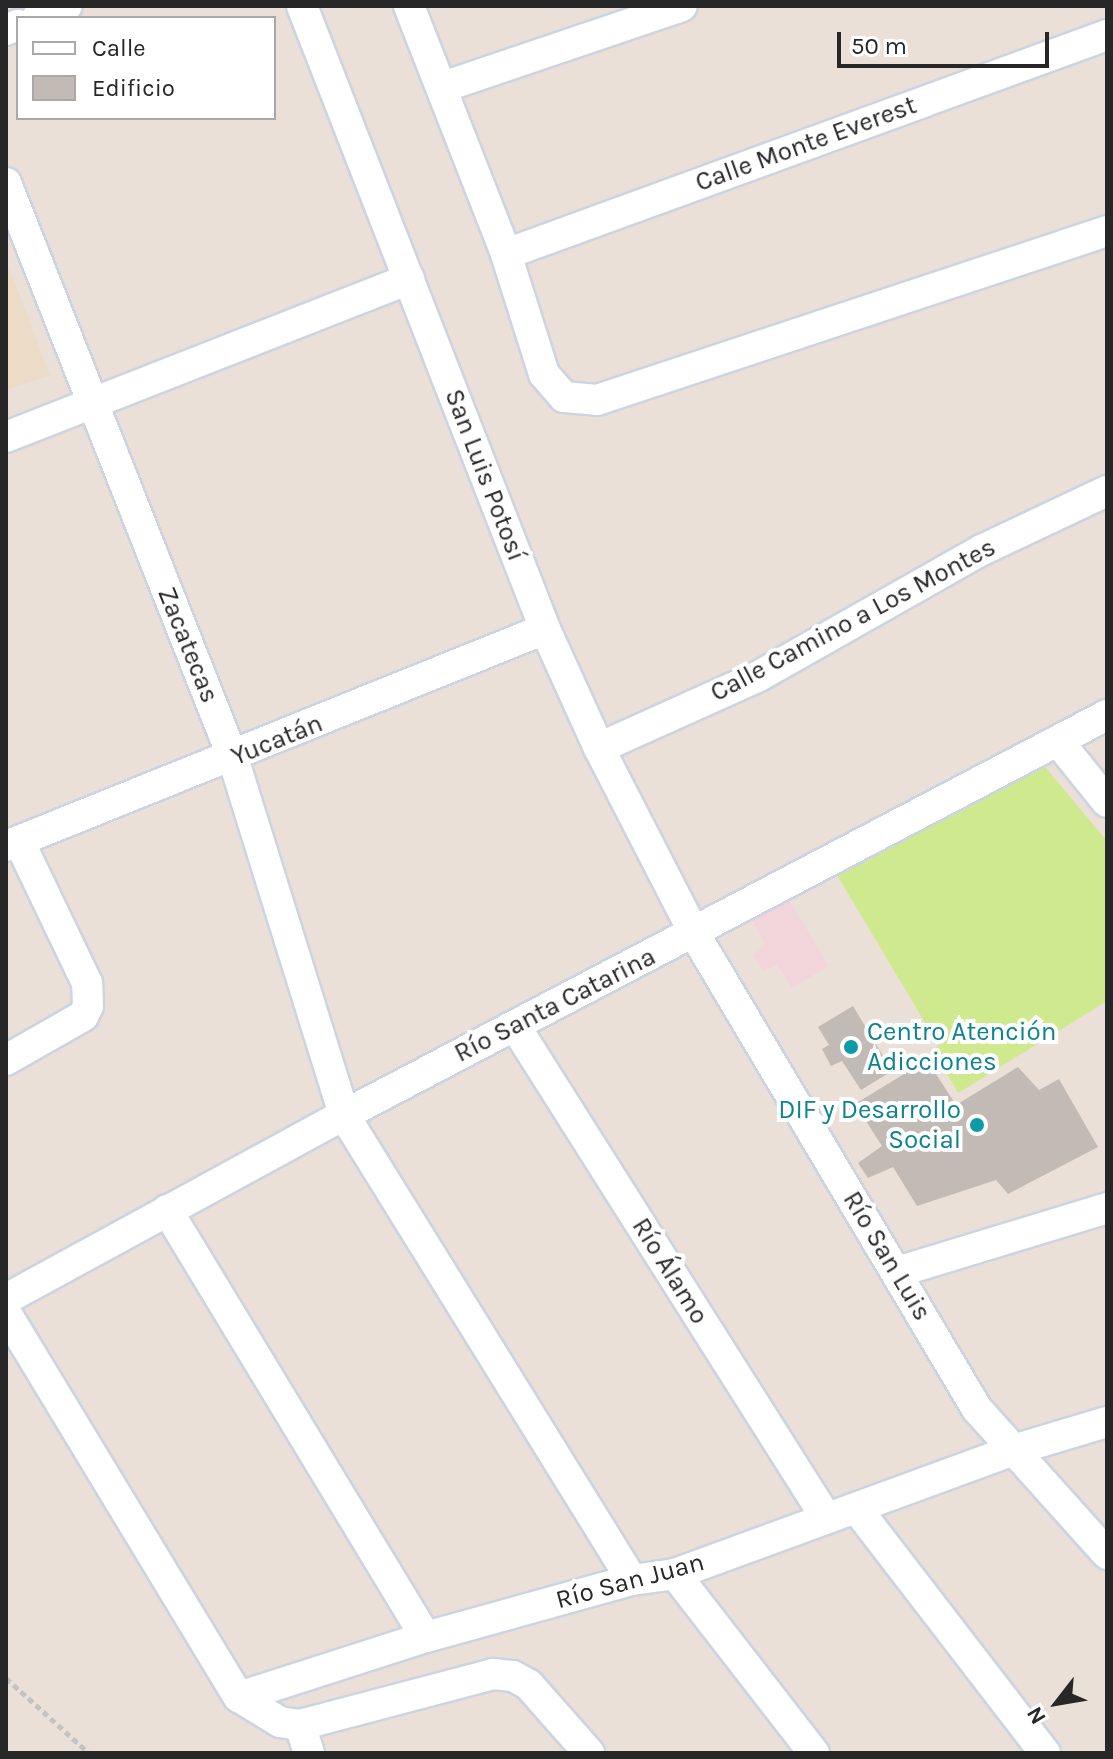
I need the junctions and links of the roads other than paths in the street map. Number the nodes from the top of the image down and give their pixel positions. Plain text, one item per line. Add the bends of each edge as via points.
1 (67, 6) edge
2 (302, 6) edge
3 (409, 6) edge
4 (682, 6) edge
5 (42, 16) edge
6 (1107, 35) edge
7 (443, 87) junction
8 (6, 183) edge
9 (1107, 231) edge
10 (506, 254) junction
11 (409, 279) junction
12 (92, 404) junction
13 (6, 437) edge
14 (1107, 491) edge
15 (545, 629) junction
16 (1107, 715) edge
17 (1058, 741) junction
18 (599, 748) junction
19 (233, 758) junction
20 (1107, 802) edge
21 (13, 844) edge
22 (694, 933) junction
23 (515, 1026) junction
24 (6, 1060) edge
25 (344, 1115) junction
26 (1107, 1208) edge
27 (167, 1210) junction
28 (897, 1272) junction
29 (6, 1299) edge
30 (6, 1313) edge
31 (1107, 1422) edge
32 (1013, 1450) junction
33 (857, 1509) junction
34 (825, 1516) junction
35 (1107, 1554) edge
36 (675, 1574) junction
37 (632, 1580) junction
38 (426, 1637) junction
39 (251, 1705) junction
40 (304, 1739) edge
41 (589, 1753) edge
42 (814, 1753) edge
43 (1045, 1753) edge

1 - 5 street
2 - 11 street, San Luis Potosí
3 - 7 street
4 - 7 street
6 - 10 street, Calle Monte Everest
7 - 10 street
8 - 12 street, Zacatecas
9 - 10 street via 597,400 564,397 544,374
11 - 12 street
11 - 15 street, San Luis Potosí
12 - 13 street
12 - 19 street, Zacatecas
14 - 18 street, Calle Camino a Los Montes via 982,550 759,676
15 - 18 street, San Luis Potosí
15 - 19 street, Yucatán
16 - 17 street, Río Santa Catarina
17 - 20 street
17 - 22 street, Río Santa Catarina
18 - 22 street, San Luis Potosí
19 - 21 street, Yucatán
19 - 25 street, Zacatecas
21 - 24 street via 87,983 88,1006 83,1016
22 - 23 street, Río Santa Catarina
22 - 28 street, Río San Luis
23 - 25 street, Río Santa Catarina
23 - 34 street, Río Álamo
25 - 27 street, Río Santa Catarina
25 - 37 street, Zacatecas
26 - 28 street
27 - 29 street, Río Santa Catarina
27 - 38 street
28 - 32 street, Río San Luis via 977,1409
30 - 39 street
31 - 32 street, Río San Juan
32 - 33 street, Río San Juan
32 - 35 street, Río San Luis
33 - 34 street, Río San Juan
33 - 43 street
34 - 36 street, Río San Juan
36 - 37 street, Río San Juan
36 - 42 street
37 - 38 street, Río San Juan
38 - 39 street, Río San Juan
39 - 40 street
40 - 41 street via 493,1674 529,1685

